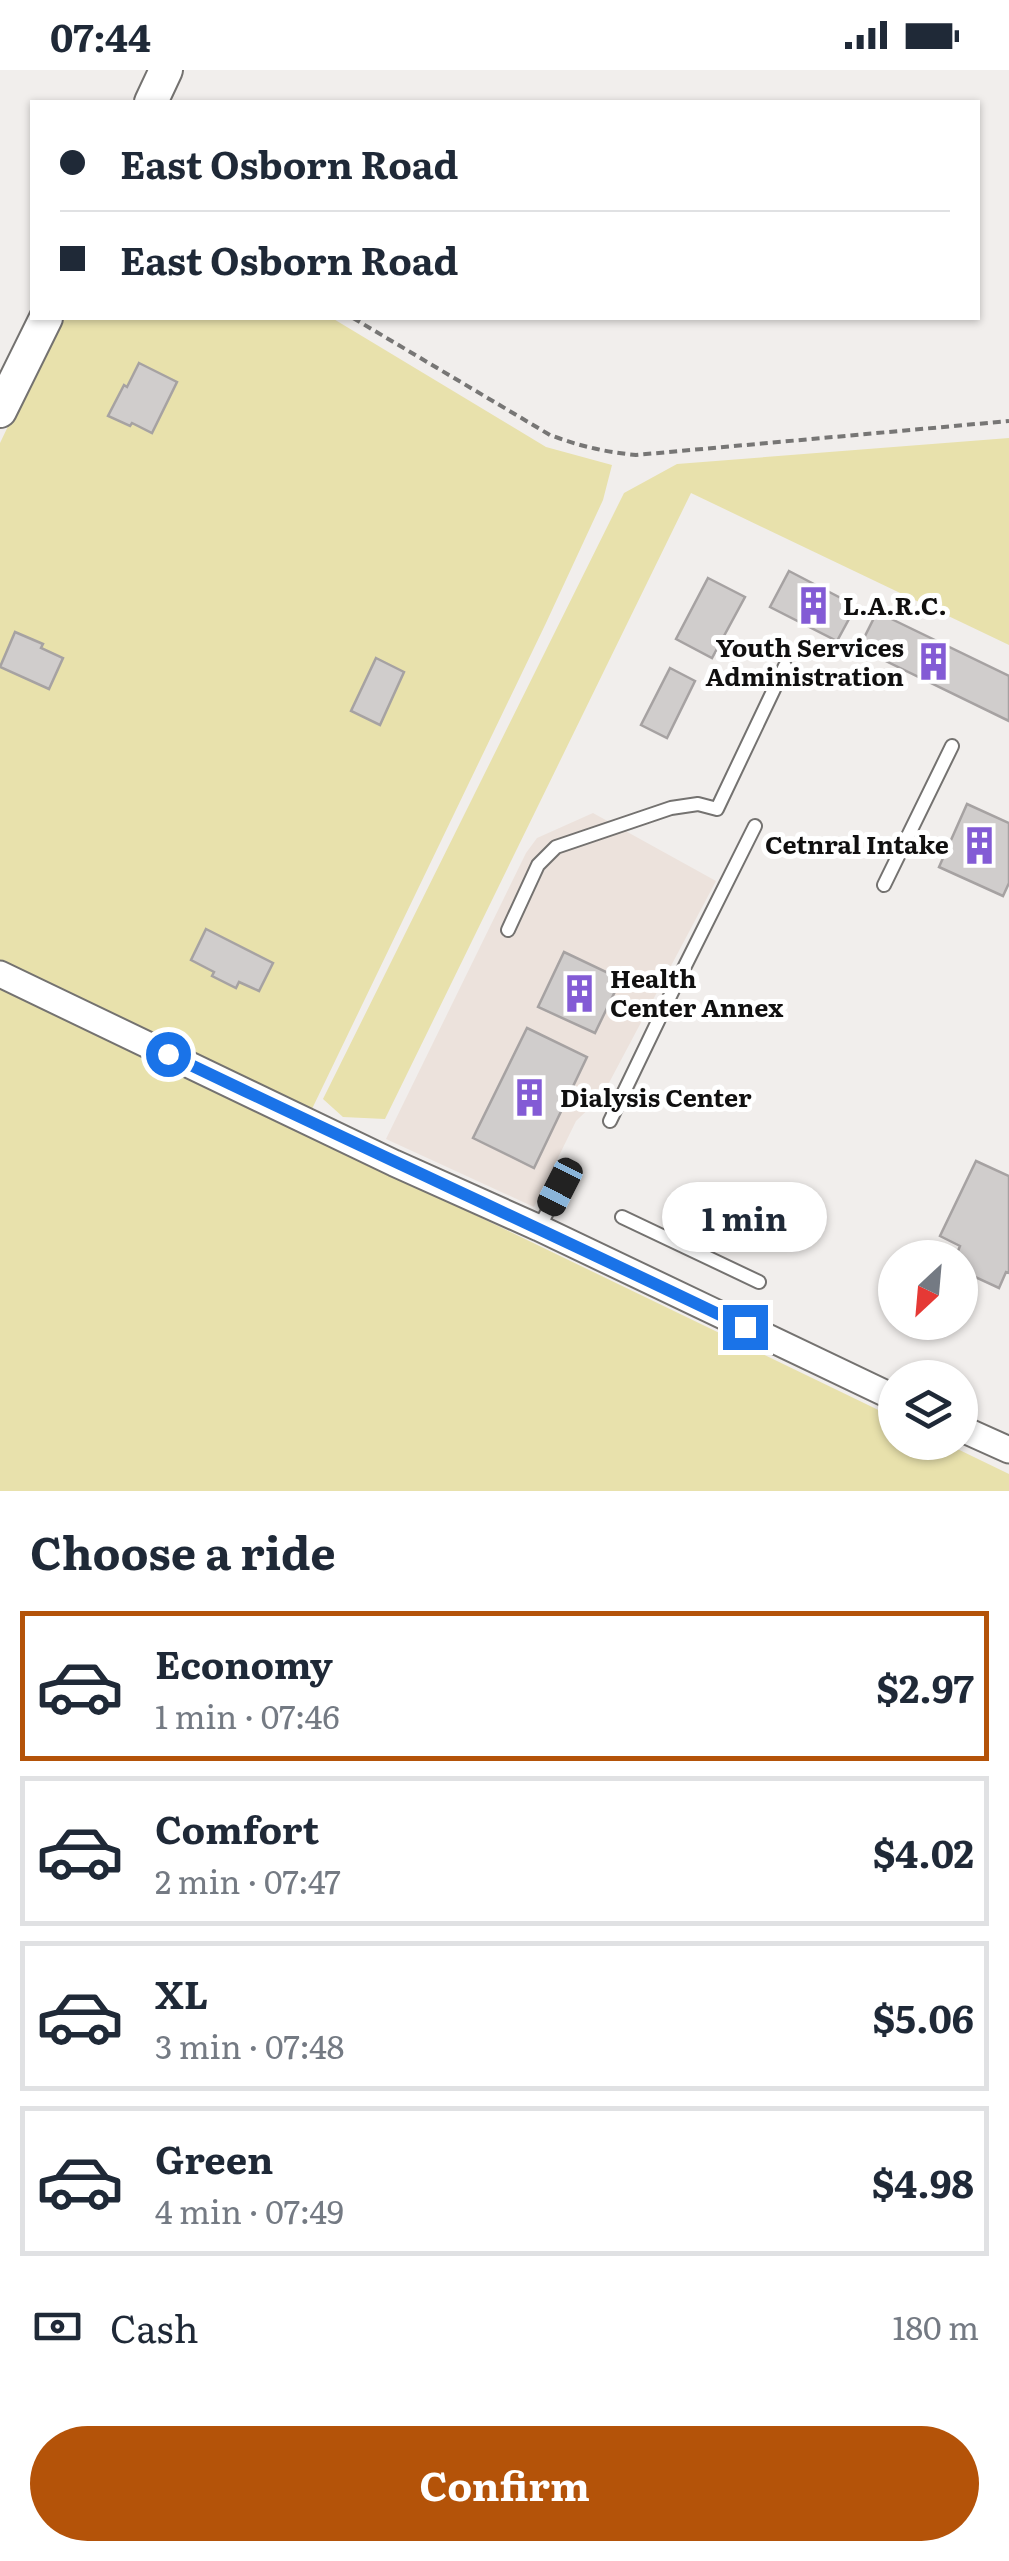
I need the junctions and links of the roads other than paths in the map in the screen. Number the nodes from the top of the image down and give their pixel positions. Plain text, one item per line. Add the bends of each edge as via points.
1 (166, 70) edge
2 (151, 100) edge
3 (45, 320) edge
4 (0, 411) edge
5 (785, 666) dead end
6 (952, 746) dead end
7 (755, 826) dead end
8 (884, 885) dead end
9 (508, 930) dead end
10 (0, 974) edge
11 (610, 1121) dead end
12 (560, 1187) dead end
13 (622, 1218) dead end
14 (539, 1228) junction
15 (759, 1282) dead end
16 (878, 1390) edge
17 (978, 1436) edge
18 (1009, 1450) edge

1 - 2 street
3 - 4 street
5 - 9 lane via 717,809 671,808 556,847 538,865
6 - 8 lane
7 - 11 lane
10 - 14 street
12 - 14 lane
13 - 15 lane
14 - 16 street
17 - 18 street

